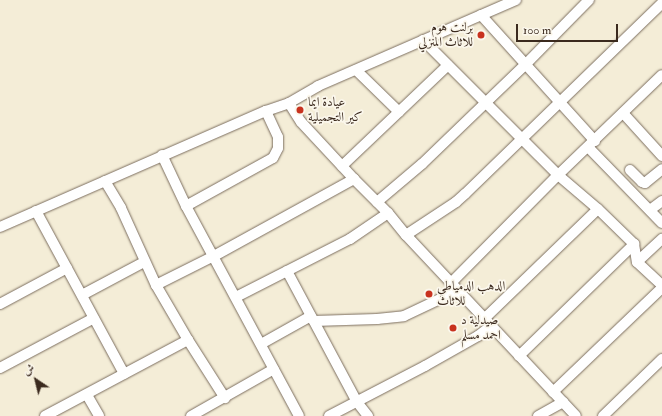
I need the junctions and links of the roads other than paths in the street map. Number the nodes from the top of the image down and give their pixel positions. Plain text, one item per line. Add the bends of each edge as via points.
1 (516, 0) edge
2 (589, 0) edge
3 (662, 3) edge
4 (481, 15) junction
5 (423, 40) junction
6 (526, 64) junction
7 (448, 65) junction
8 (356, 70) junction
9 (662, 75) edge
10 (559, 102) junction
11 (289, 103) junction
12 (486, 103) junction
13 (266, 111) junction
14 (399, 112) junction
15 (623, 113) junction
16 (522, 139) junction
17 (592, 144) junction
18 (660, 150) edge
19 (162, 156) junction
20 (342, 166) junction
21 (662, 169) edge
22 (630, 170) dead end
23 (558, 175) junction
24 (354, 179) junction
25 (105, 181) junction
26 (662, 201) edge
27 (377, 202) junction
28 (186, 206) junction
29 (598, 209) junction
30 (650, 210) junction
31 (36, 211) junction
32 (388, 213) junction
33 (662, 223) edge
34 (0, 226) edge
35 (406, 235) junction
36 (662, 239) edge
37 (634, 244) junction
38 (214, 256) junction
39 (144, 262) junction
40 (637, 262) junction
41 (67, 268) junction
42 (287, 271) junction
43 (156, 285) junction
44 (454, 287) junction
45 (662, 287) edge
46 (82, 295) junction
47 (236, 297) junction
48 (0, 304) edge
49 (94, 318) junction
50 (313, 318) junction
51 (488, 323) junction
52 (188, 340) junction
53 (261, 344) junction
54 (519, 356) junction
55 (662, 359) edge
56 (0, 368) edge
57 (274, 369) junction
58 (124, 374) junction
59 (553, 392) junction
60 (87, 395) junction
61 (224, 398) junction
62 (357, 402) junction
63 (563, 402) junction
64 (45, 416) edge
65 (99, 416) edge
66 (191, 416) edge
67 (299, 416) edge
68 (329, 416) edge
69 (368, 416) edge
70 (538, 416) edge
71 (576, 416) edge
72 (603, 416) edge

1 - 4 street
2 - 6 street
3 - 10 street
4 - 5 street
4 - 6 street
5 - 7 street
5 - 8 street
6 - 10 street
6 - 12 street
7 - 12 street
7 - 14 street
8 - 11 street via 318,86
8 - 14 street
9 - 15 street
10 - 16 street
10 - 17 street
11 - 13 street
11 - 20 street via 301,122
12 - 16 street
12 - 27 street via 422,164
13 - 19 street
13 - 28 street via 278,136 278,148 273,158
14 - 20 street
15 - 17 street
15 - 18 street
16 - 23 street
16 - 35 street via 456,202
17 - 23 street
17 - 30 street
19 - 25 street
19 - 28 street
20 - 24 street
21 - 22 street via 645,182
23 - 29 street
23 - 44 street
24 - 27 street
24 - 38 street
25 - 31 street
25 - 39 street via 121,208
26 - 30 street
27 - 32 street
28 - 38 street
29 - 37 street
29 - 51 street
30 - 33 street
31 - 34 street
31 - 41 street
32 - 35 street
32 - 42 street via 350,239
35 - 44 street
36 - 40 street
37 - 40 street
37 - 54 street
38 - 43 street
38 - 47 street
39 - 43 street
39 - 46 street
40 - 45 street
41 - 46 street
41 - 48 street
42 - 47 street
42 - 50 street
43 - 52 street
44 - 50 street via 404,316 377,319
44 - 51 street
45 - 59 street
46 - 49 street
47 - 53 street
49 - 56 street
49 - 58 street
50 - 53 street
50 - 62 street
51 - 54 street
51 - 62 street via 478,336
52 - 58 street
52 - 61 street
53 - 57 street
54 - 59 street
55 - 72 street
57 - 61 street
57 - 67 street
58 - 60 street
59 - 63 street
60 - 64 street
60 - 65 street
61 - 66 street
62 - 68 street
62 - 69 street
63 - 70 street
63 - 71 street

